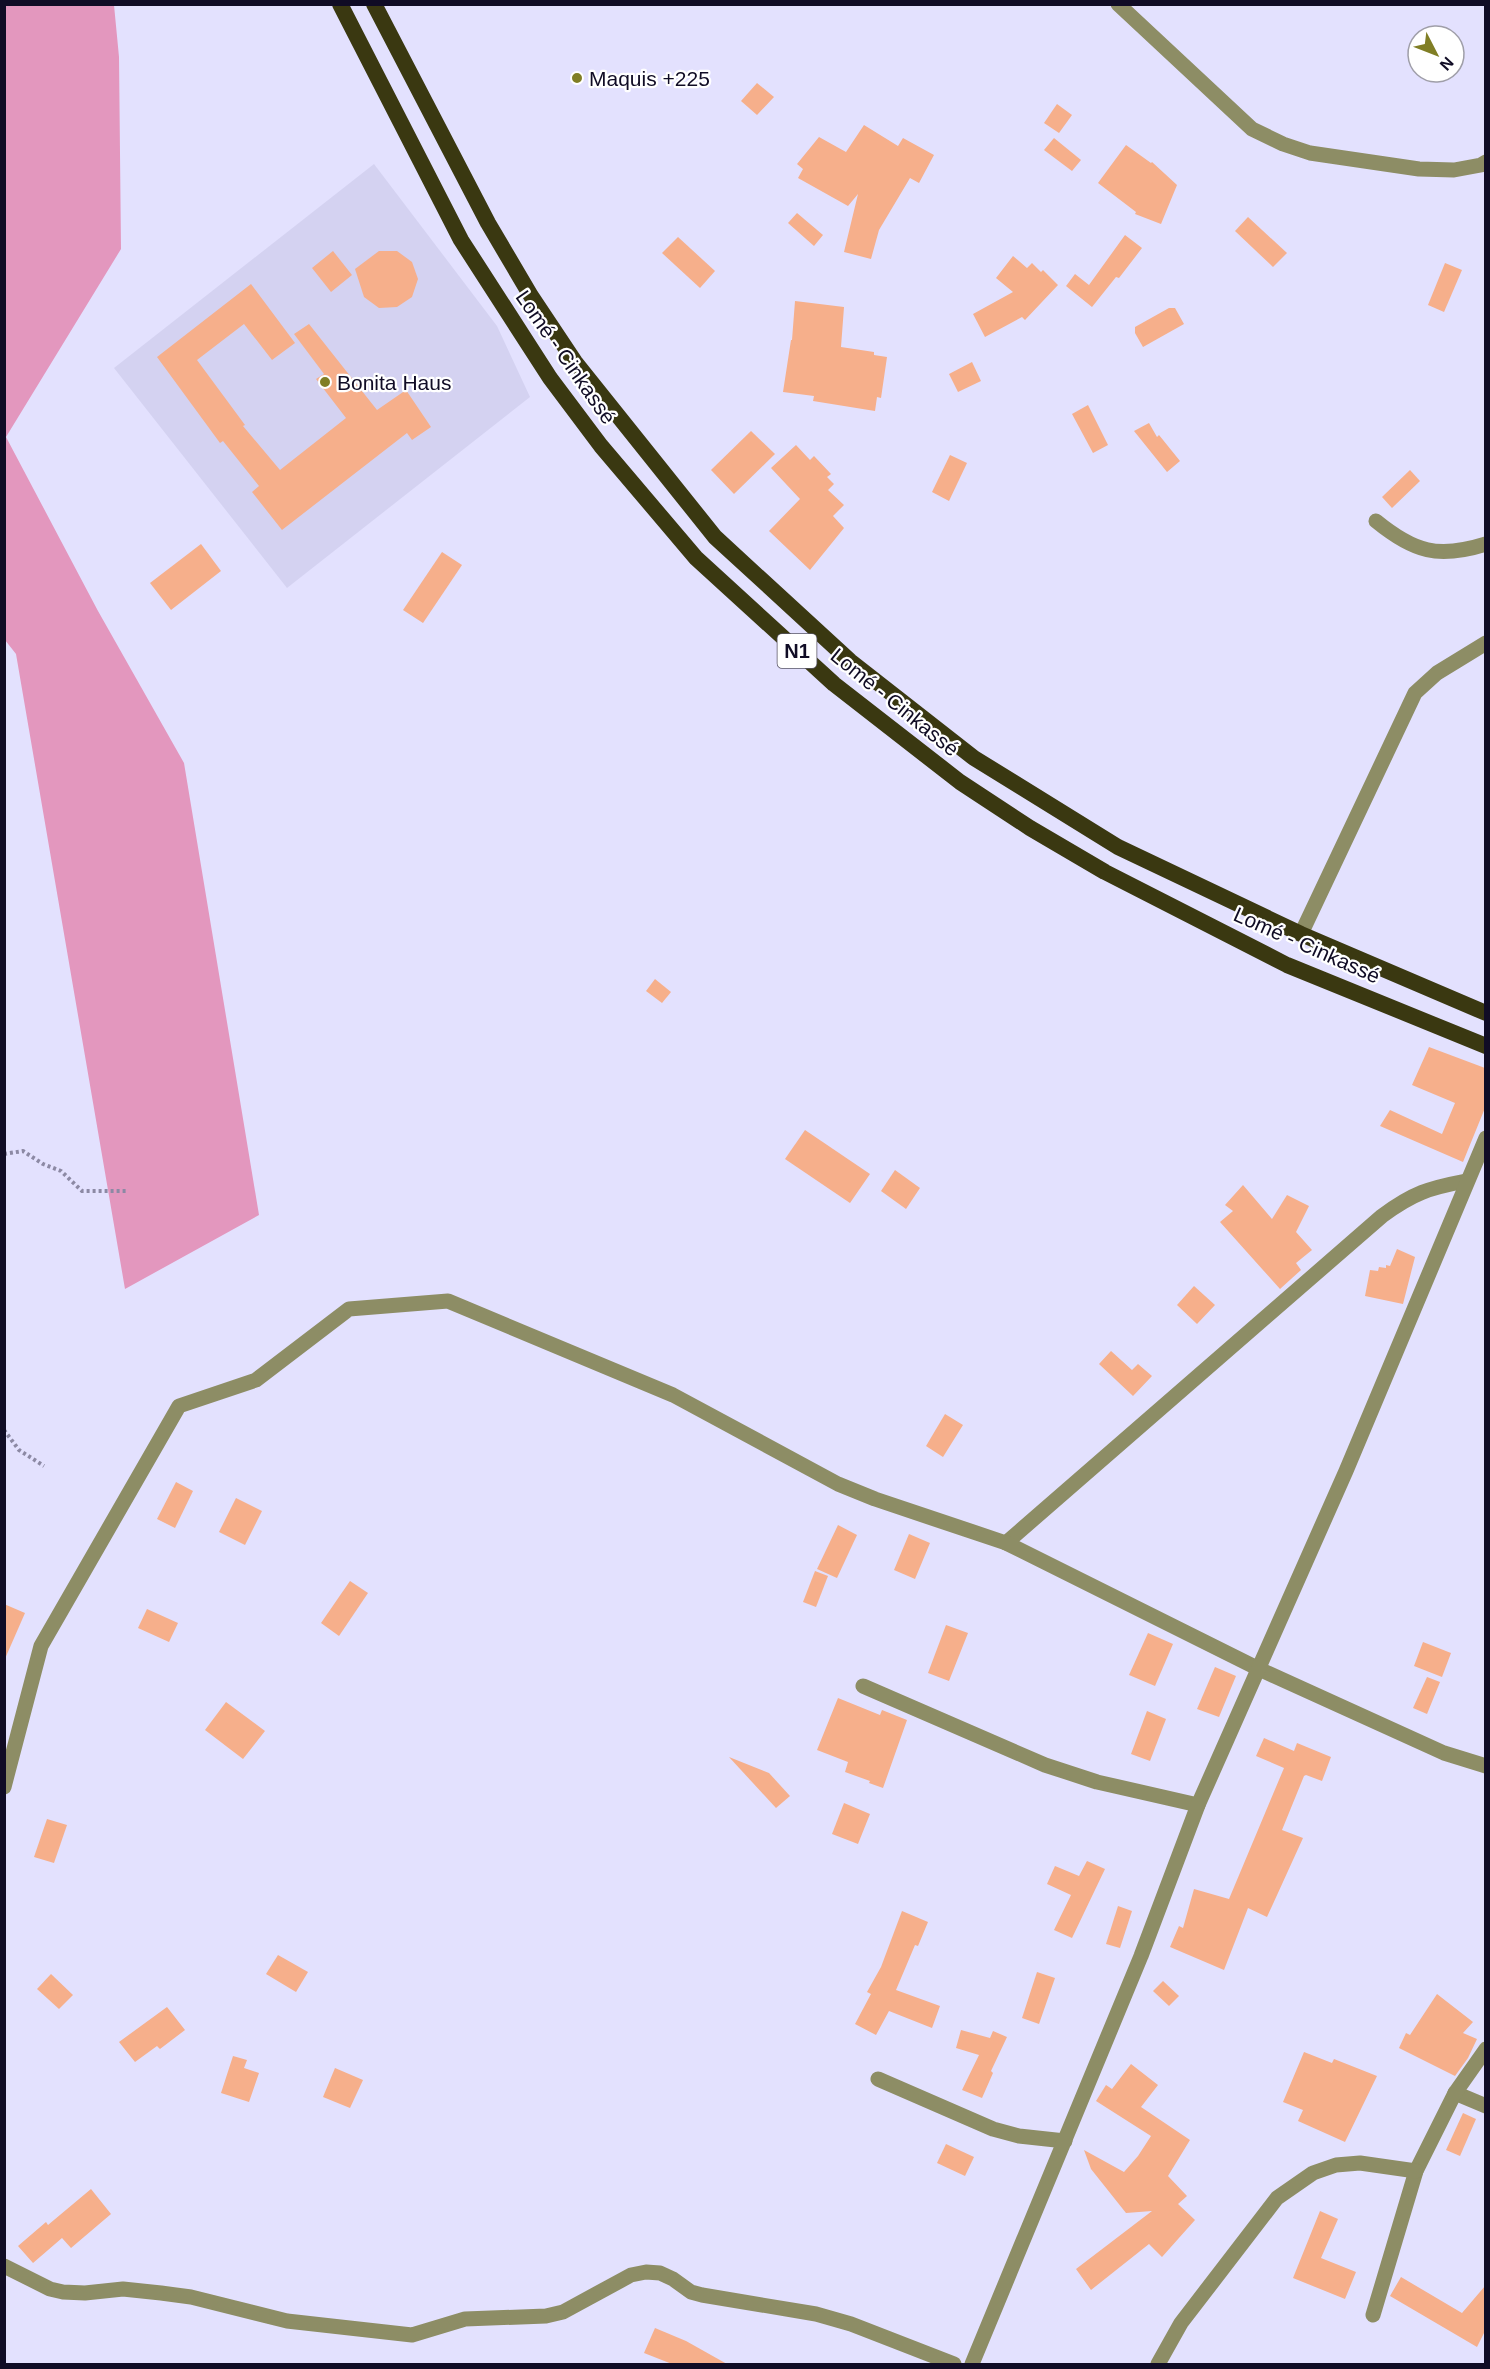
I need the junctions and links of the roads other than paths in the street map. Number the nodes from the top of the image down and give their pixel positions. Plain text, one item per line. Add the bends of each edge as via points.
1 (340, 4) edge
2 (374, 4) edge
3 (1118, 4) edge
4 (1485, 162) edge
5 (1376, 521) dead end
6 (715, 537) junction
7 (1485, 544) edge
8 (696, 558) junction
9 (1485, 643) edge
10 (1301, 934) junction
11 (1485, 1013) edge
12 (1485, 1046) edge
13 (1485, 1138) edge
14 (1466, 1181) junction
15 (1006, 1543) junction
16 (1259, 1669) junction
17 (862, 1686) dead end
18 (1485, 1766) edge
19 (4, 1787) edge
20 (1198, 1805) junction
21 (1485, 2049) edge
22 (878, 2079) dead end
23 (1455, 2093) junction
24 (1485, 2106) edge
25 (1065, 2141) junction
26 (1416, 2171) junction
27 (4, 2266) edge
28 (1373, 2315) dead end
29 (954, 2364) edge
30 (972, 2364) edge
31 (1158, 2364) edge

1 - 8 highway, Lomé - Cinkassé / N1 via 461,240 512,321 601,446
2 - 6 highway, Lomé - Cinkassé / N1 via 468,186 531,296 575,362
3 - 4 street via 1252,129 1282,144 1310,153 1419,169 1454,170
5 - 7 street via 1398,539 1419,549 1443,552
6 - 8 highway
6 - 10 highway, Lomé - Cinkassé / N1 via 850,661 974,758 1118,847
8 - 12 highway, Lomé - Cinkassé / N1 via 834,684 960,782 1030,828 1105,872 1287,965
9 - 10 street via 1437,673 1415,693
10 - 11 highway, Lomé - Cinkassé / N1
13 - 14 street
14 - 15 street via 1414,1194 1382,1216
14 - 16 street
15 - 16 street
15 - 19 street via 838,1484 673,1395 448,1301 349,1309 256,1380 179,1406 41,1647
16 - 18 street via 1425,1746
16 - 20 street
17 - 20 street via 1062,1771
20 - 25 street
21 - 23 street
22 - 25 street via 993,2129
23 - 24 street
23 - 26 street
25 - 30 street
26 - 28 street
26 - 31 street via 1360,2163 1336,2165 1313,2173 1277,2198 1181,2323
27 - 29 street via 63,2292 123,2289 171,2294 287,2321 412,2335 465,2319 563,2312 631,2275 653,2272 673,2279 691,2292 816,2314

